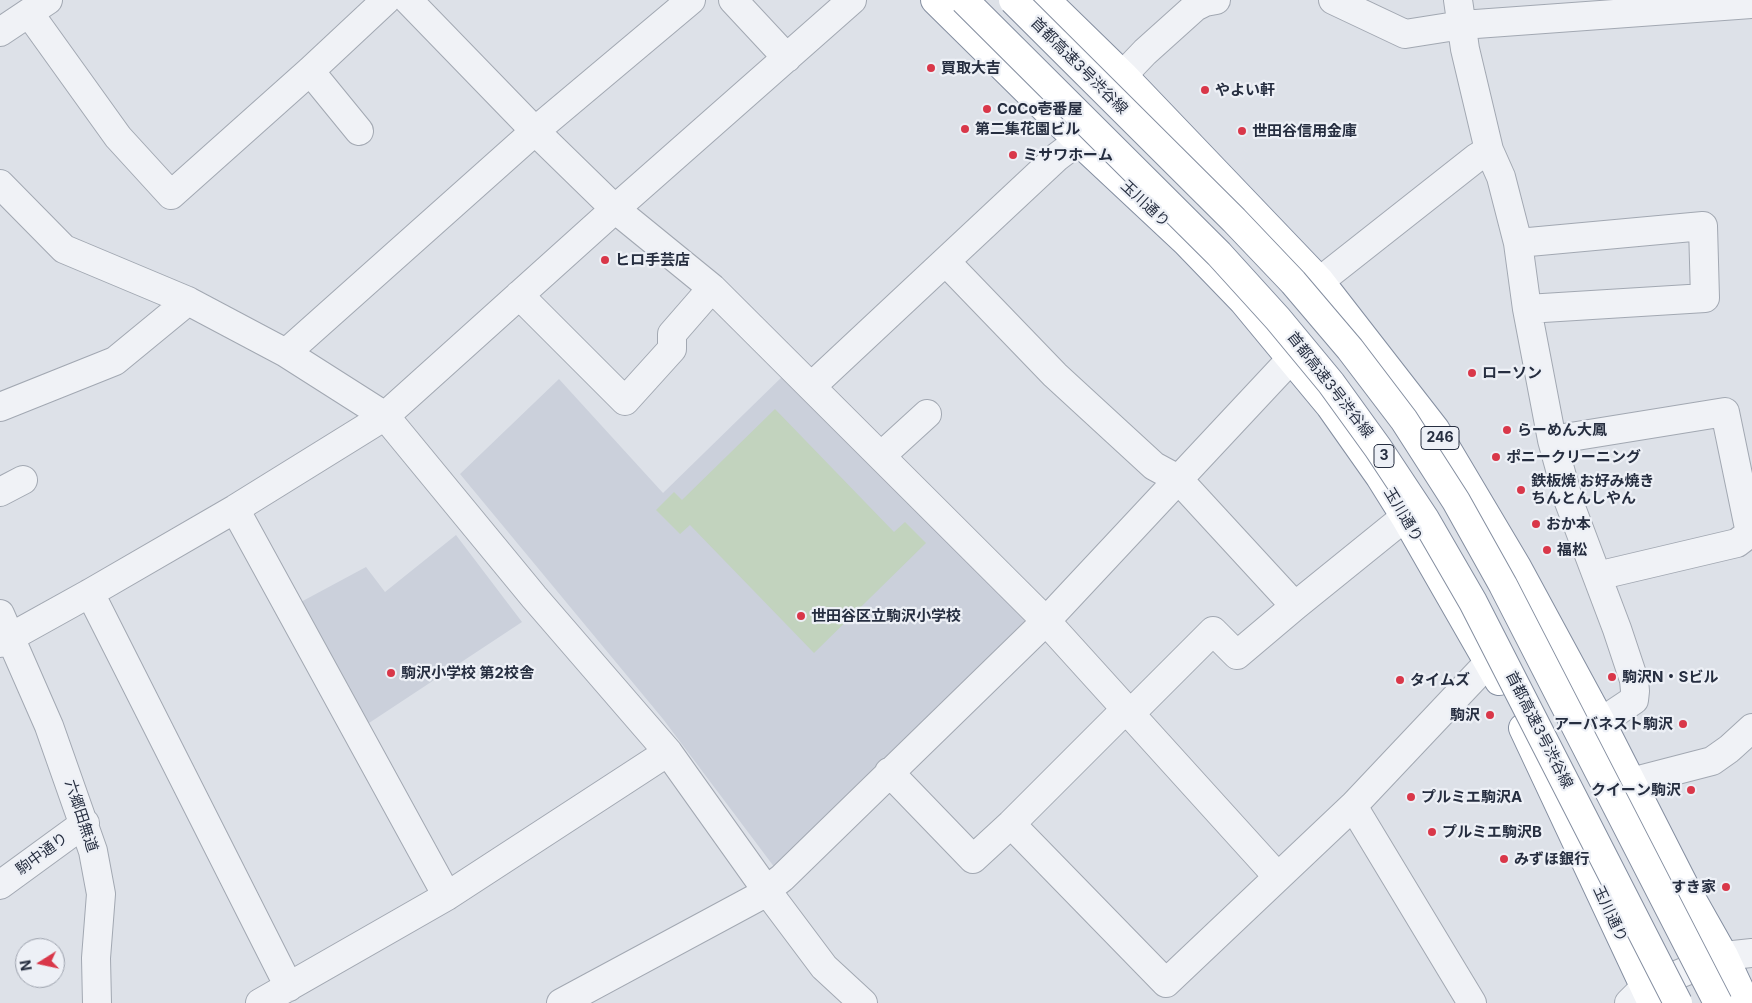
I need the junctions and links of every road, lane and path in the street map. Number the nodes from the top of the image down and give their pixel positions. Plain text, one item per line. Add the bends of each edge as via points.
1 (386, 0) edge
2 (408, 0) edge
3 (691, 0) edge
4 (733, 0) edge
5 (852, 0) edge
6 (935, 0) edge
7 (964, 0) edge
8 (1013, 0) edge
9 (1046, 0) edge
10 (1216, 0) edge
11 (1333, 0) edge
12 (1752, 4) edge
13 (39, 6) edge
14 (1460, 12) edge
15 (0, 32) edge
16 (787, 58) junction
17 (310, 71) junction
18 (1123, 75) junction
19 (359, 131) dead end
20 (535, 132) junction
21 (1078, 141) junction
22 (1489, 150) junction
23 (0, 184) edge
24 (615, 209) junction
25 (1518, 243) junction
26 (946, 262) junction
27 (1320, 281) junction
28 (712, 288) junction
29 (519, 295) junction
30 (188, 301) junction
31 (1528, 309) junction
32 (286, 353) junction
33 (1291, 359) junction
34 (812, 386) junction
35 (0, 407) edge
36 (927, 414) dead end
37 (385, 416) junction
38 (1552, 440) junction
39 (882, 456) junction
40 (1178, 480) junction
41 (235, 509) junction
42 (1405, 517) junction
43 (1597, 576) junction
44 (90, 593) junction
45 (1295, 606) junction
46 (0, 614) edge
47 (1046, 621) junction
48 (5, 641) edge
49 (1489, 662) junction
50 (1128, 712) junction
51 (1601, 722) junction
52 (1752, 728) edge
53 (668, 752) junction
54 (889, 772) junction
55 (1631, 782) junction
56 (1353, 806) junction
57 (85, 823) junction
58 (1011, 824) junction
59 (1278, 877) junction
60 (0, 885) edge
61 (767, 891) junction
62 (447, 896) junction
63 (1752, 953) edge
64 (1724, 956) junction
65 (289, 987) junction
66 (1642, 998) edge
67 (97, 1003) edge
68 (260, 1003) edge
69 (561, 1003) edge
70 (863, 1003) edge
71 (1472, 1003) edge
72 (1678, 1003) edge
73 (1718, 1003) edge
74 (1746, 1003) edge

1 - 17 street
2 - 20 street
3 - 20 street
4 - 16 street
5 - 16 street
6 - 21 highway, 玉川通り
7 - 72 highway, 首都高速3号渋谷線 / 3, bridge via 1219,254 1331,383 1378,448 1473,602
8 - 73 highway, 首都高速3号渋谷線 / 3, bridge via 1293,282 1404,420 1504,585
9 - 18 highway, 246
10 - 18 street via 1195,6
11 - 14 street via 1405,34
12 - 14 street
13 - 15 street
13 - 17 street via 118,137 171,195
14 - 22 street via 1465,49
16 - 24 street
17 - 19 street
18 - 27 highway, 246
20 - 24 street
20 - 32 street
21 - 26 street
21 - 33 highway, 玉川通り via 1243,300
22 - 25 street via 1501,177
22 - 27 street
23 - 30 street via 64,249
24 - 28 street
24 - 29 street
25 - 31 street
25 - 31 street via 1703,226 1705,298
26 - 34 street
26 - 40 street via 1055,375 1154,466
27 - 51 highway, 246 via 1435,429 1517,566
28 - 29 street via 672,334 672,349 625,401
28 - 34 street
29 - 37 street
30 - 32 street
30 - 35 street via 115,362
31 - 38 street
32 - 37 street
33 - 40 street
33 - 42 highway, 玉川通り via 1336,414
34 - 39 street
36 - 39 street
37 - 41 street
37 - 53 street via 534,597
38 - 43 street via 1569,502
38 - 43 street via 1725,412 1750,534 1737,543
39 - 47 street
40 - 45 street
40 - 47 street
41 - 44 street
41 - 62 street
42 - 45 street
42 - 49 highway, 玉川通り
43 - 51 street via 1636,691 1634,700
44 - 48 street
44 - 65 street
45 - 50 street via 1237,655 1212,631
46 - 48 street, 六郷田無道
47 - 50 street
47 - 54 street
48 - 57 street, 六郷田無道 via 49,726
49 - 56 street
49 - 66 highway, 玉川通り via 1531,744
50 - 58 street
50 - 59 street
51 - 55 highway, 246
52 - 55 street via 1712,761
53 - 61 street
53 - 62 street
54 - 58 street via 973,859
54 - 61 street
55 - 64 highway, 246 via 1684,887
56 - 59 street
56 - 71 street
57 - 60 street, 駒中通り
57 - 67 street, 六郷田無道 via 94,851 100,894
58 - 59 street via 1166,983
61 - 69 street
61 - 70 street via 824,967
62 - 65 street
63 - 64 street
64 - 66 street
64 - 74 highway, 246
65 - 68 street

